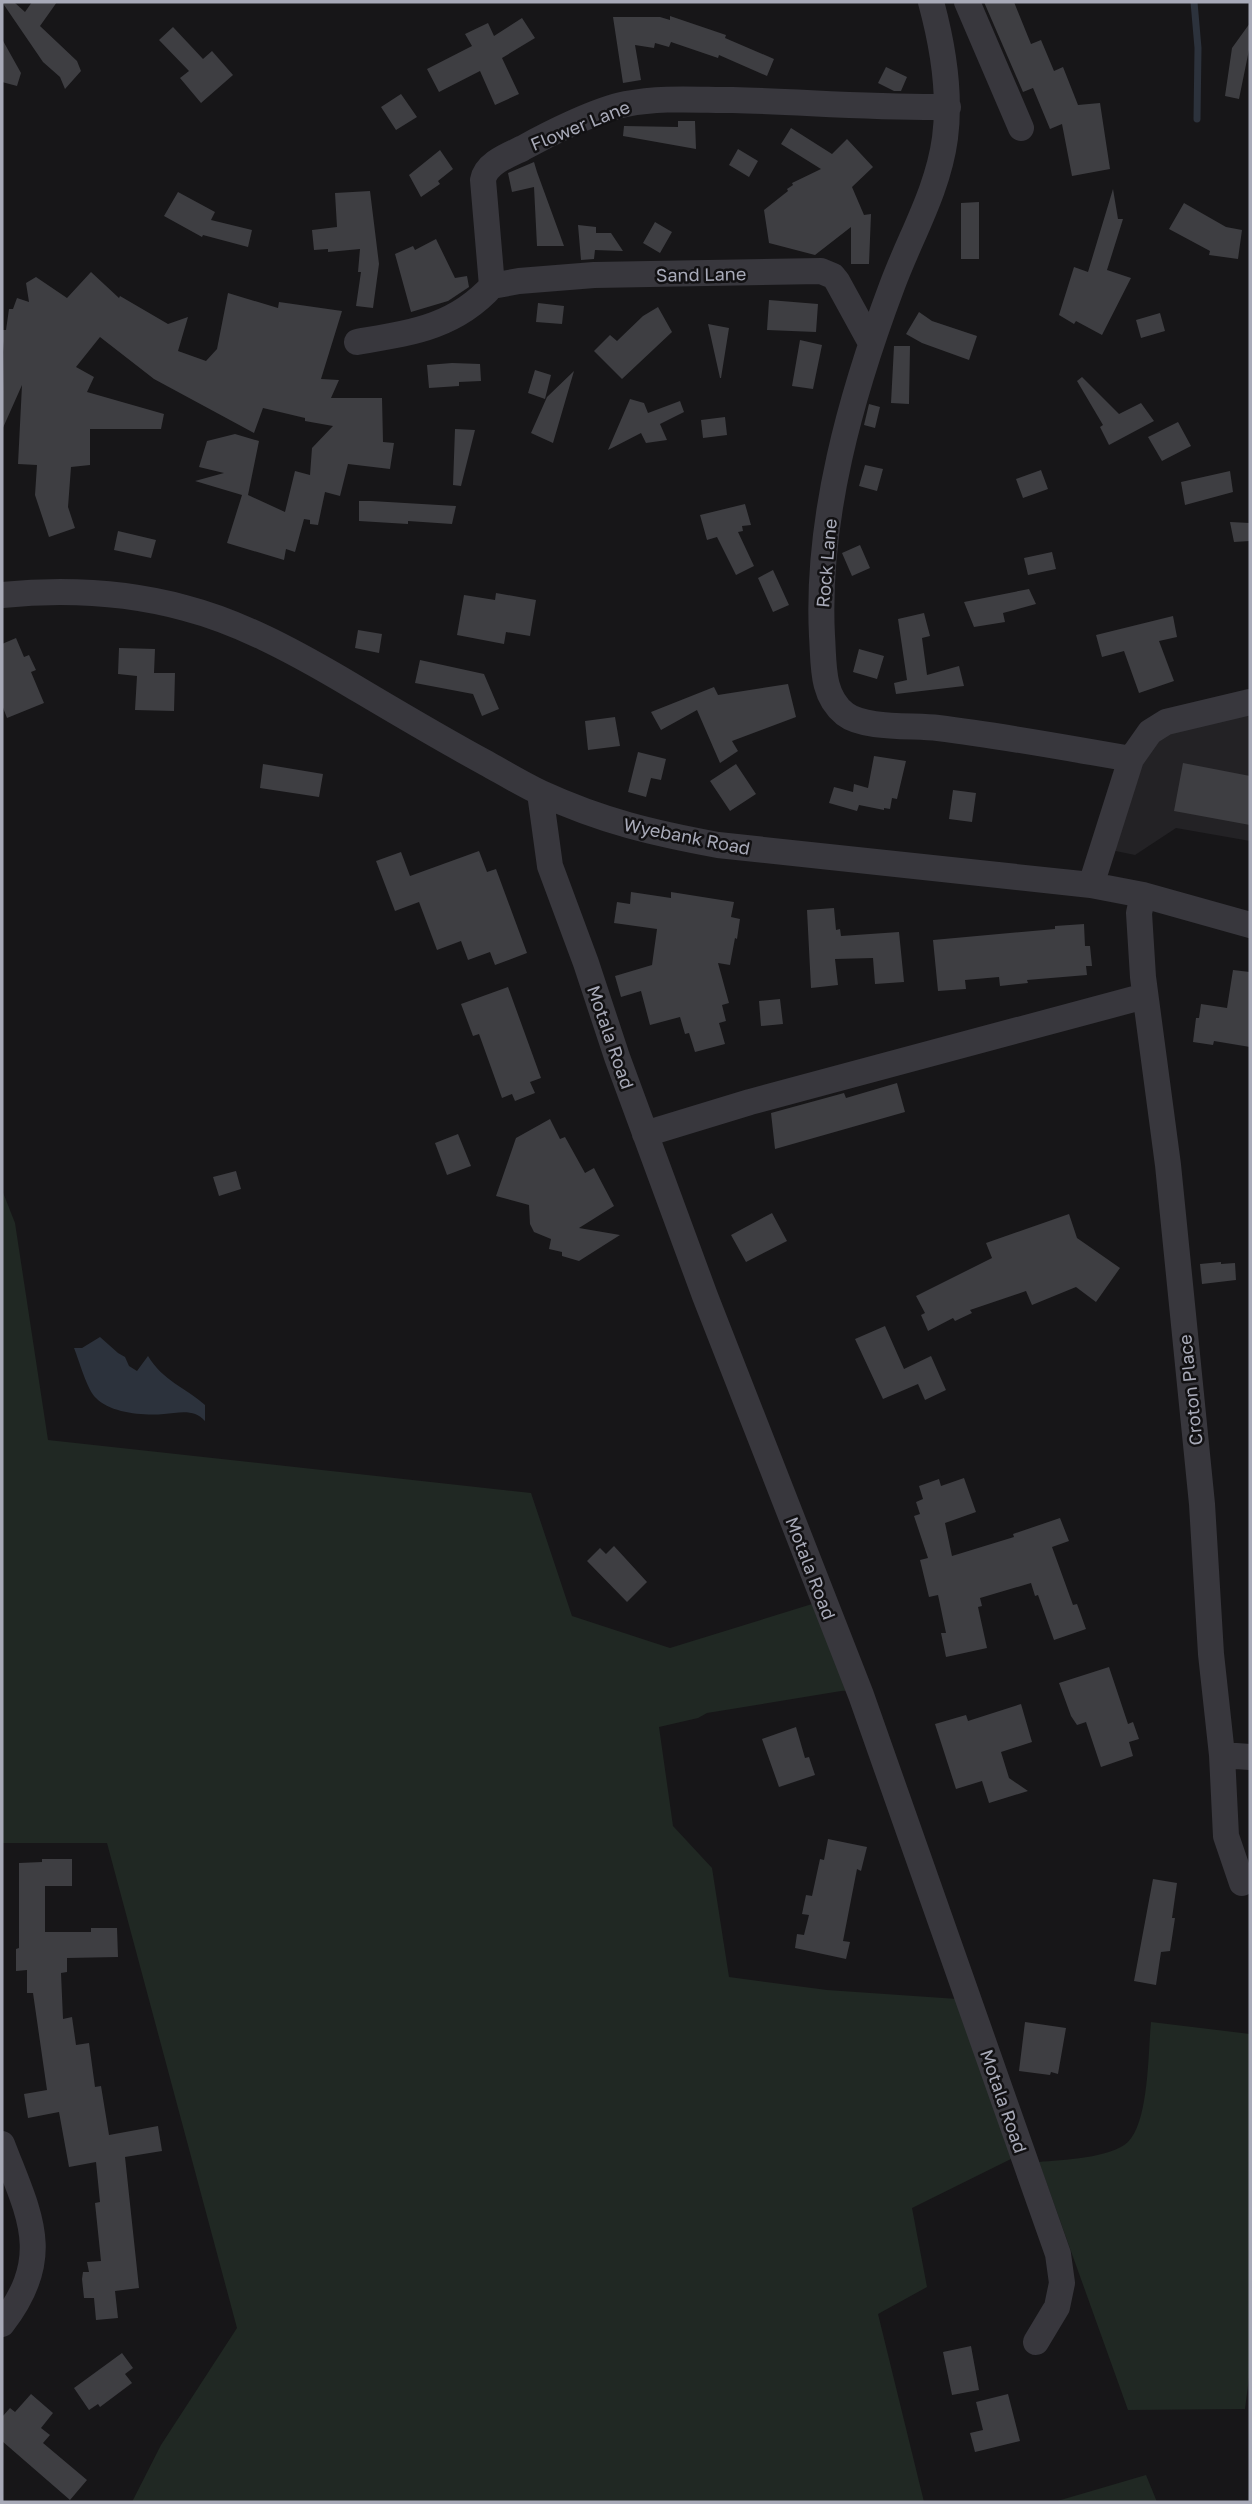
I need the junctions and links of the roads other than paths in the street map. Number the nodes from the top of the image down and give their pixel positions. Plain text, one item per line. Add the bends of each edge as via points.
1 (931, 2) edge
2 (967, 2) edge
3 (948, 107) junction
4 (1021, 128) dead end
5 (492, 286) junction
6 (356, 342) dead end
7 (870, 343) junction
8 (2, 595) edge
9 (1250, 702) edge
10 (1131, 759) junction
11 (540, 793) junction
12 (1091, 885) junction
13 (1143, 895) junction
14 (1250, 925) edge
15 (1145, 996) junction
16 (645, 1134) junction
17 (1222, 1755) junction
18 (1250, 1757) edge
19 (1242, 1883) dead end
20 (2, 2144) edge
21 (2, 2324) edge
22 (1036, 2342) dead end

1 - 3 street, Rock Lane
2 - 4 street
3 - 5 street, Flower Lane via 655,99 622,104 538,139 485,171
3 - 7 street, Rock Lane via 934,185
5 - 6 street via 474,304 444,322
5 - 7 street, Sand Lane via 594,275 821,271 837,281
7 - 10 street, Rock Lane via 825,536 821,606 825,686 833,701 846,715 867,722 938,728
8 - 11 street, Wyebank Road via 94,593 187,608 267,639
9 - 10 street via 1166,722 1150,732
10 - 12 street
11 - 12 street, Wyebank Road via 610,821 718,845
11 - 16 street, Motala Road via 550,866
12 - 13 street, Wyebank Road
13 - 14 street, Wyebank Road
13 - 15 street, Croton Place via 1139,913
15 - 16 street
15 - 17 street, Croton Place via 1169,1178
16 - 22 street, Motala Road via 861,1695 1058,2254 1062,2283 1057,2307
17 - 18 street
17 - 19 street, Croton Place via 1226,1836
20 - 21 street via 32,2224 33,2254 28,2281

